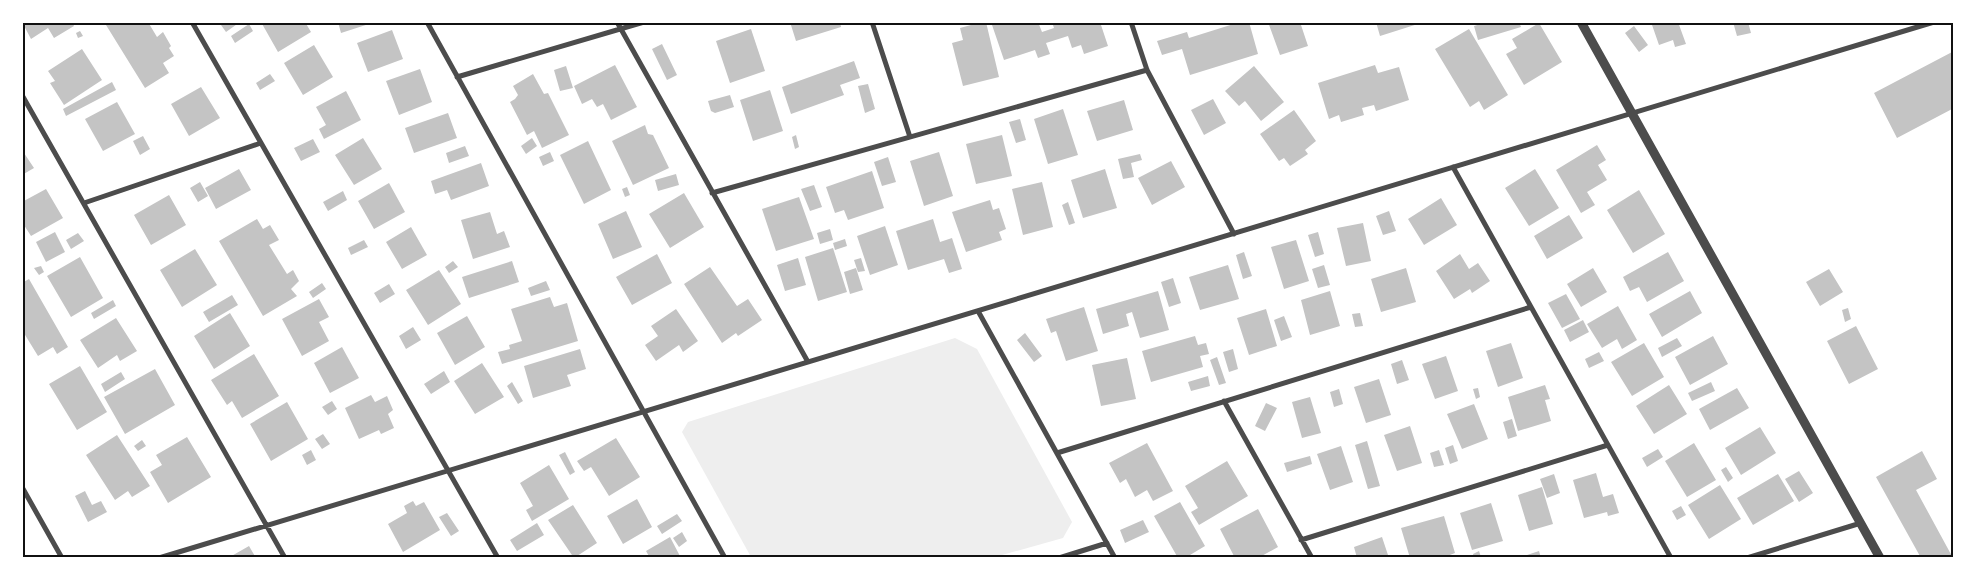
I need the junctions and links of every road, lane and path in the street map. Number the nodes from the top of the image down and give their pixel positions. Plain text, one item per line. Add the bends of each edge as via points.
1 (192, 22) edge
2 (427, 22) edge
3 (617, 22) edge
4 (644, 22) edge
5 (872, 22) edge
6 (1131, 22) edge
7 (1581, 22) edge
8 (1934, 22) edge
9 (621, 30) junction
10 (1147, 70) junction
11 (457, 77) junction
12 (22, 95) edge
13 (1633, 114) junction
14 (910, 137) junction
15 (261, 143) junction
16 (1453, 167) junction
17 (712, 193) junction
18 (84, 203) junction
19 (1234, 234) junction
20 (1531, 307) junction
21 (978, 311) junction
22 (808, 362) junction
23 (1224, 401) junction
24 (644, 412) junction
25 (1608, 445) junction
26 (1056, 452) junction
27 (449, 470) junction
28 (22, 487) edge
29 (1861, 523) junction
30 (267, 525) junction
31 (1301, 540) junction
32 (1107, 543) junction
33 (62, 558) edge
34 (159, 558) edge
35 (286, 558) edge
36 (498, 558) edge
37 (725, 558) edge
38 (1059, 558) edge
39 (1115, 558) edge
40 (1312, 558) edge
41 (1671, 558) edge
42 (1747, 558) edge
43 (1880, 558) edge

1 - 15 street
2 - 11 street
3 - 9 street
4 - 9 street
5 - 14 street
6 - 10 street
7 - 13 street
8 - 13 street
9 - 11 street
9 - 17 street
10 - 14 street
10 - 19 street
11 - 24 street
12 - 18 street
13 - 16 street
13 - 29 street
14 - 17 street
15 - 18 street
15 - 27 street
16 - 19 street
16 - 20 street
17 - 22 street
18 - 30 street
19 - 21 street
20 - 23 street
20 - 25 street
21 - 22 street
21 - 26 street
22 - 24 street
23 - 26 street
23 - 31 street
24 - 27 street
24 - 37 street
25 - 31 street
25 - 41 street
26 - 32 street
27 - 30 street
27 - 36 street
28 - 33 street
29 - 42 street
29 - 43 street
30 - 34 street
30 - 35 street
31 - 40 street
32 - 38 street
32 - 39 street

